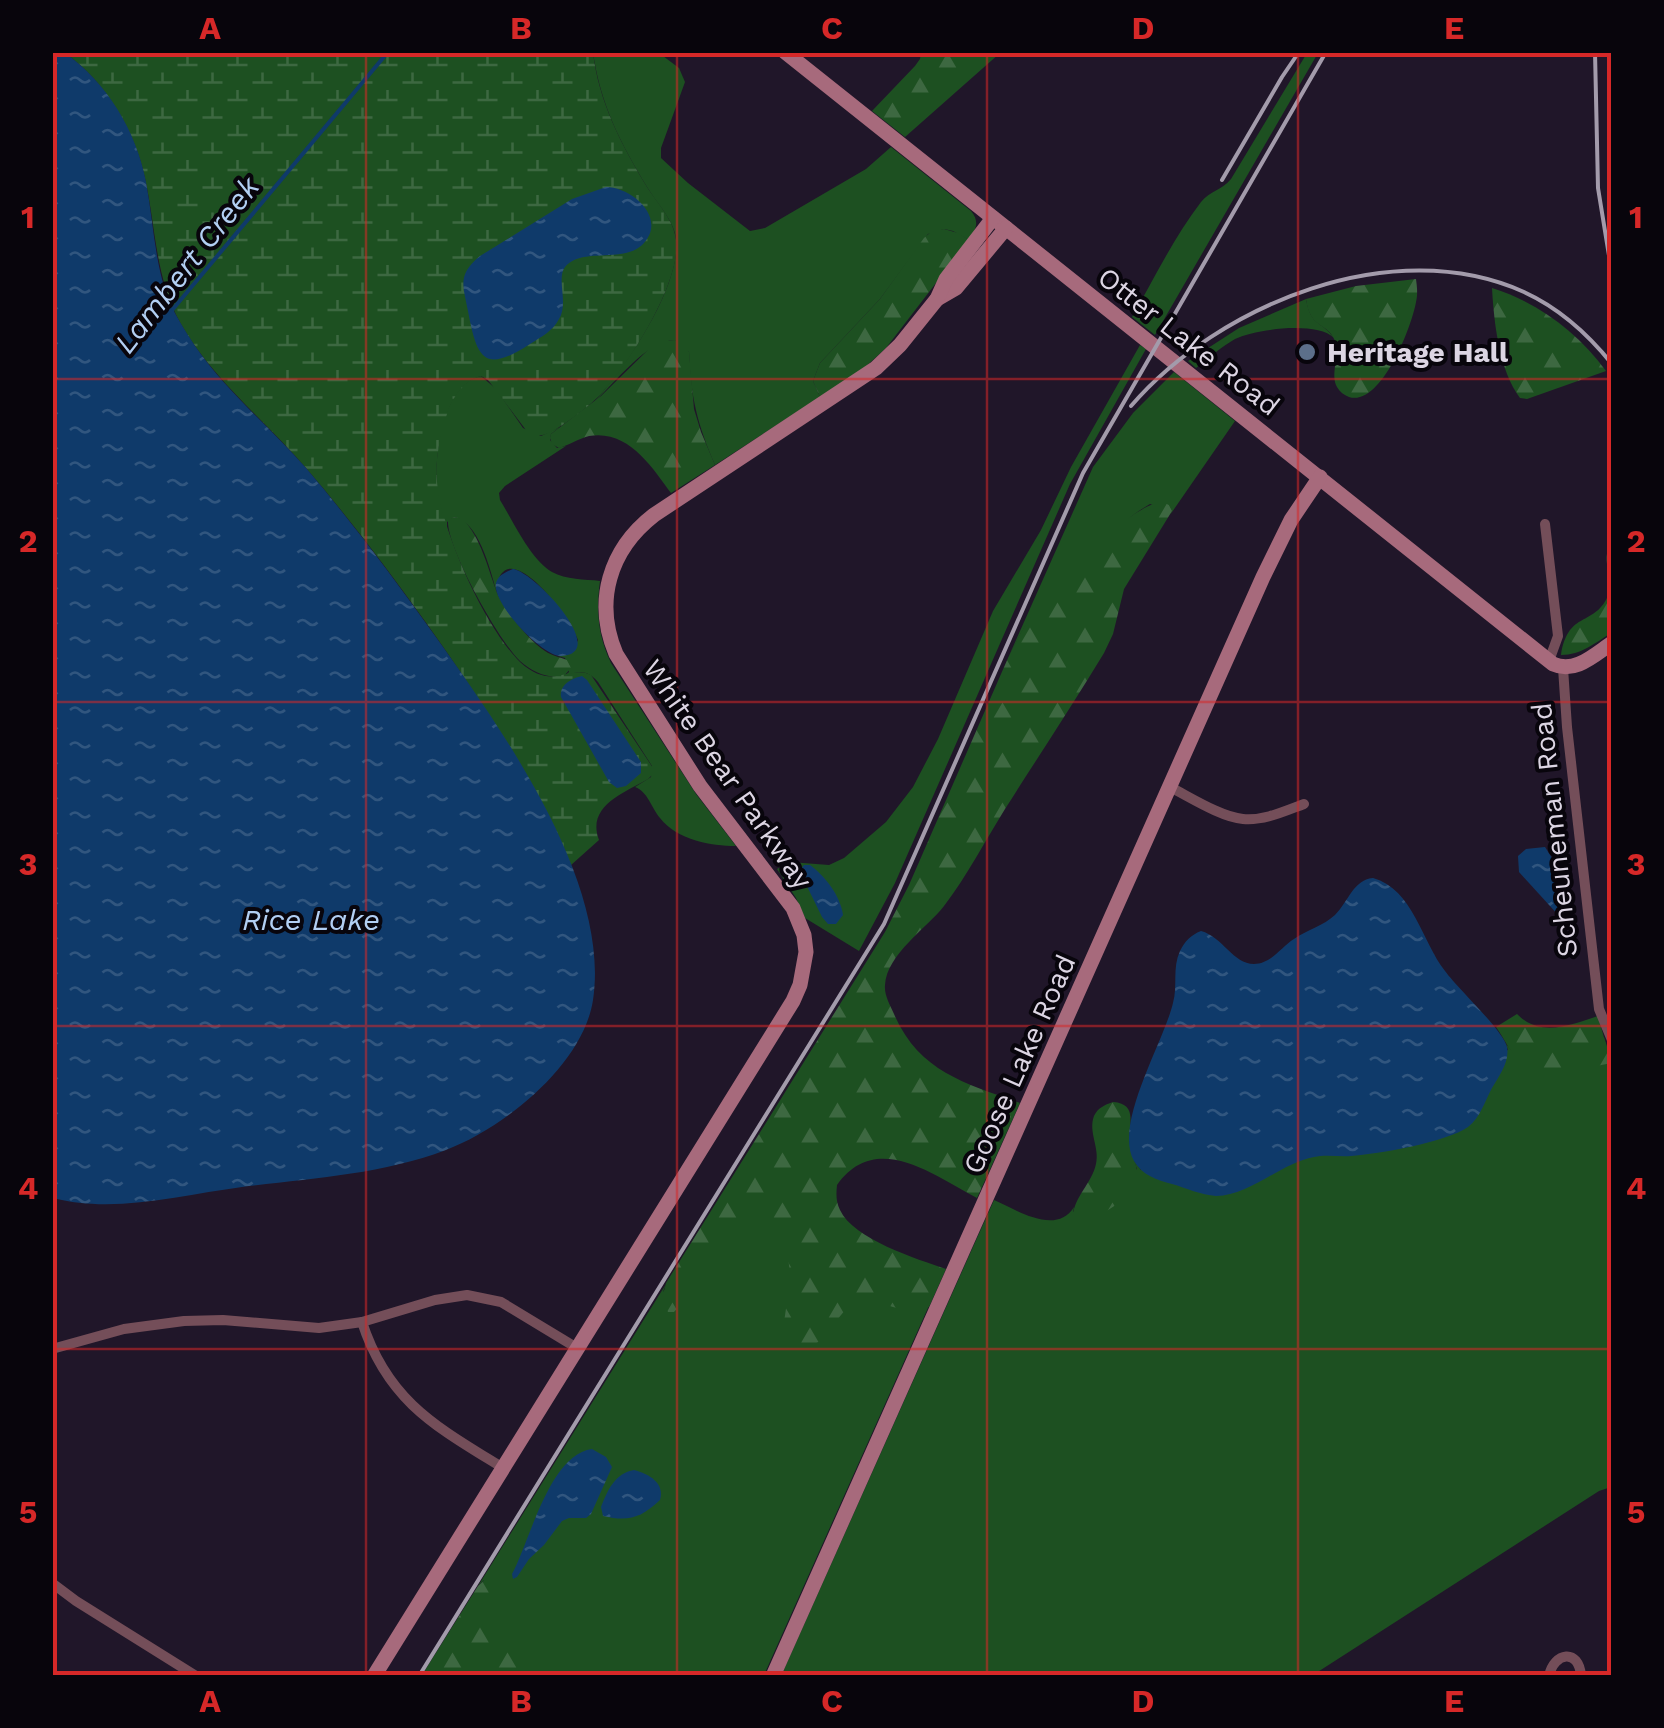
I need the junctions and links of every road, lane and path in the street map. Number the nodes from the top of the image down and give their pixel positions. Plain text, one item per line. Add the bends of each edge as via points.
1 (784, 52) edge
2 (1000, 223) junction
3 (1320, 477) junction
4 (1545, 524) dead end
5 (1612, 643) edge
6 (1556, 664) junction
7 (1170, 787) junction
8 (1304, 804) dead end
9 (1612, 1040) edge
10 (362, 1322) junction
11 (578, 1348) junction
12 (52, 1349) edge
13 (503, 1468) junction
14 (52, 1582) edge
15 (196, 1676) edge
16 (374, 1676) edge
17 (773, 1676) edge
18 (1549, 1676) edge
19 (1580, 1676) edge

1 - 2 street, Otter Lake Road
2 - 3 street, Otter Lake Road
2 - 11 street, White Bear Parkway via 876,368 654,515 628,539 612,567 606,618 619,660 704,792 789,901 806,952 793,1001
3 - 6 street, Otter Lake Road
3 - 7 street, Goose Lake Road via 1281,539
4 - 6 street
5 - 6 street, Scheuneman Road via 1577,666
6 - 9 street, Scheuneman Road via 1599,1009
7 - 8 street via 1244,819
7 - 17 street, Goose Lake Road
10 - 11 street via 452,1296 483,1296
10 - 12 street via 319,1328 184,1321
10 - 13 street via 386,1375 407,1401
11 - 13 street, White Bear Parkway
13 - 16 street, White Bear Parkway
14 - 15 street
18 - 19 street via 1565,1656 1577,1662

